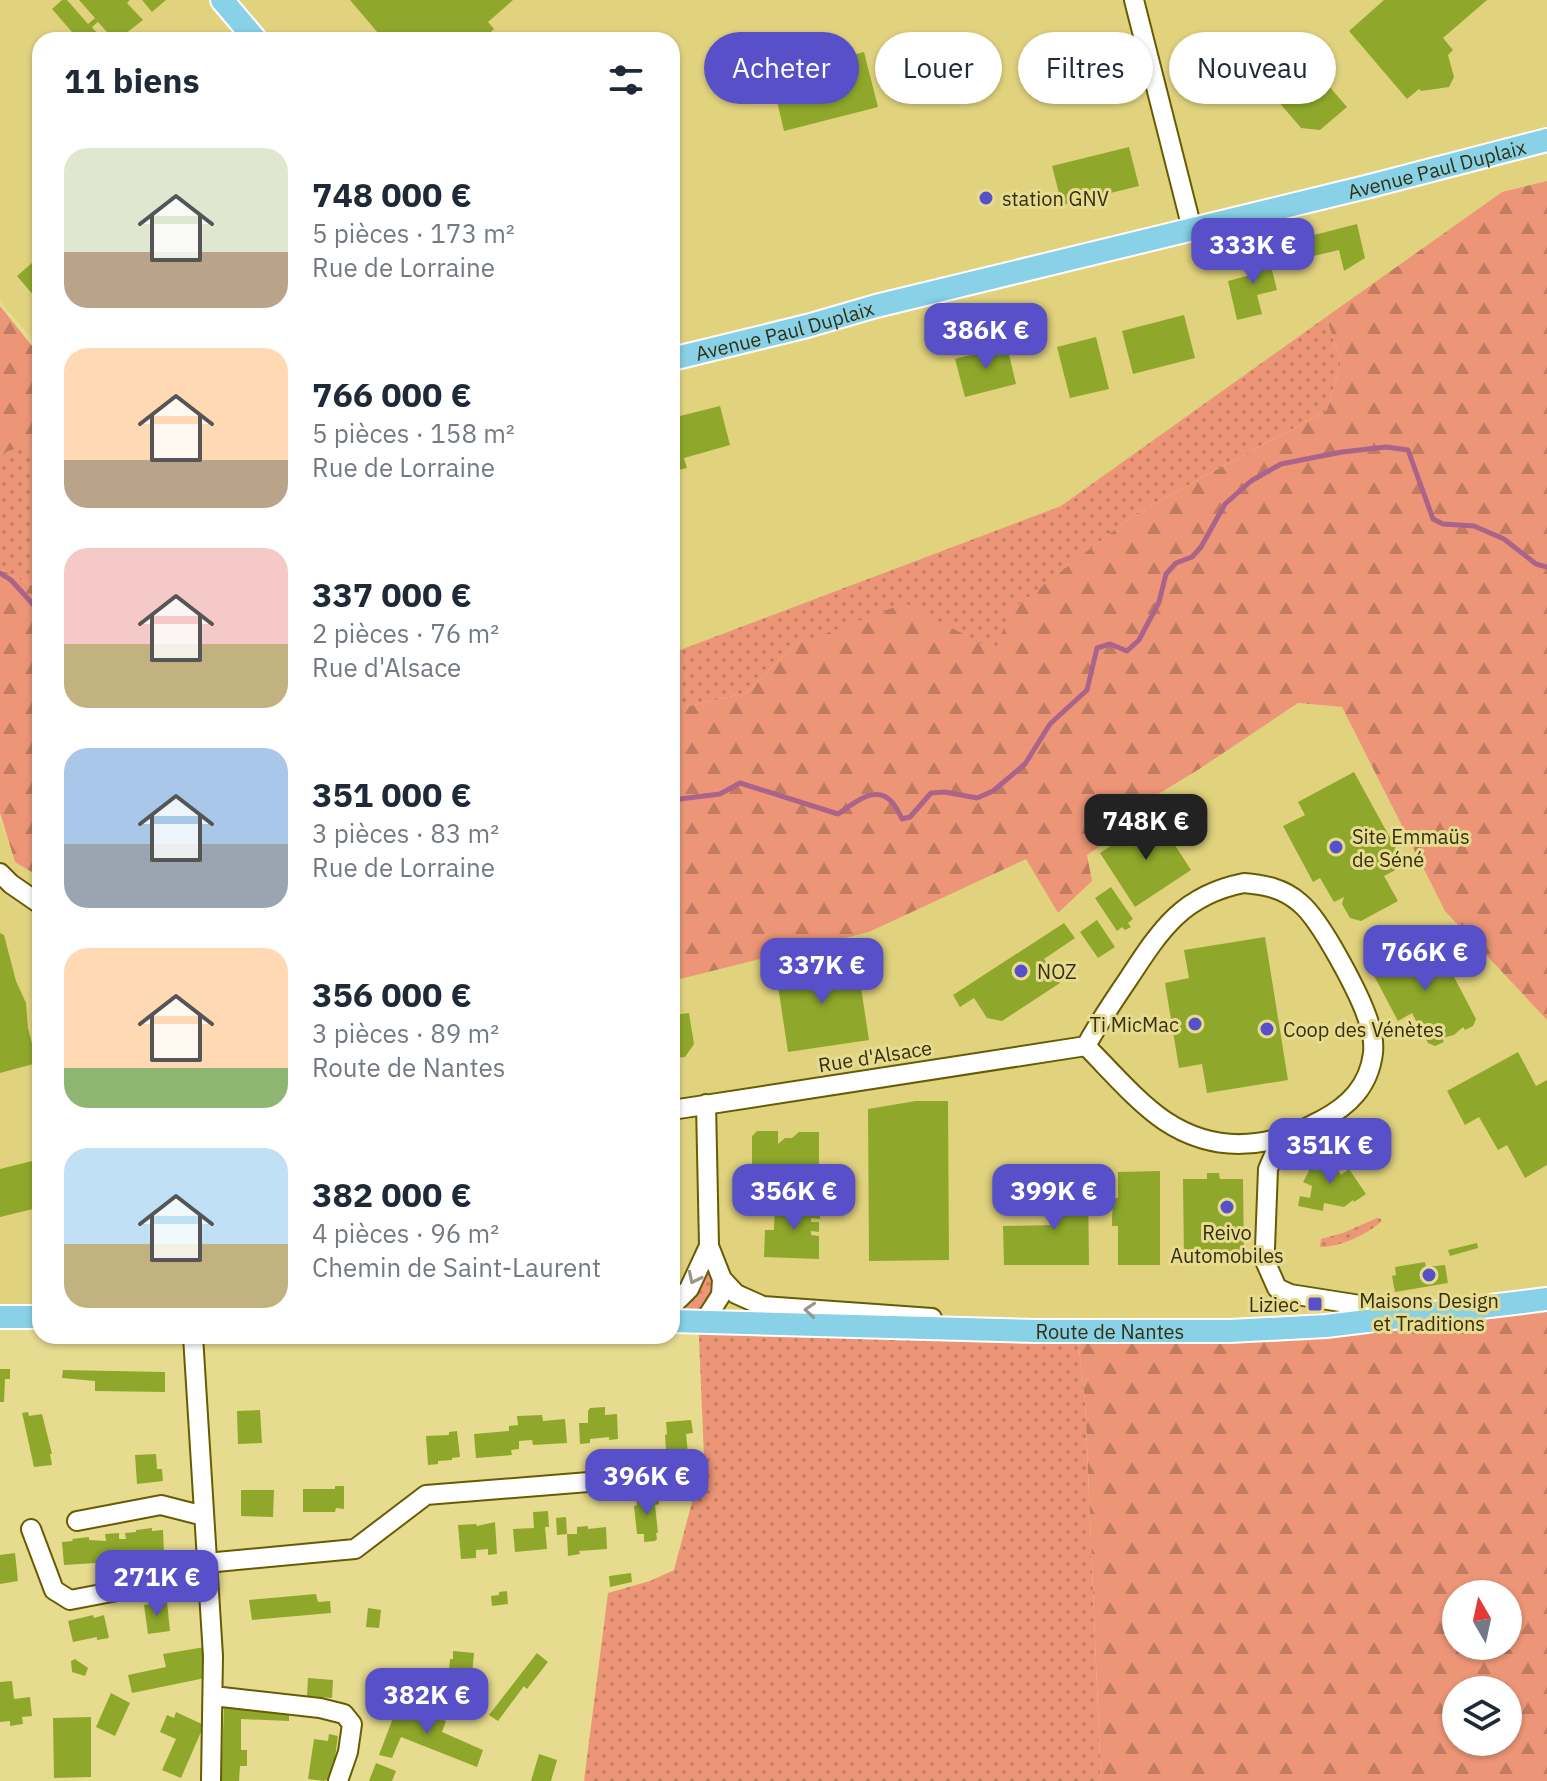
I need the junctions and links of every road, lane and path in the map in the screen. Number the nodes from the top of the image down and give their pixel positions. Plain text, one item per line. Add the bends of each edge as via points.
1 (222, 0) edge
2 (1134, 0) edge
3 (249, 32) edge
4 (1547, 140) edge
5 (1192, 229) junction
6 (680, 357) edge
7 (0, 873) edge
8 (32, 898) edge
9 (1086, 1046) junction
10 (706, 1104) junction
11 (680, 1109) edge
12 (1281, 1139) junction
13 (709, 1246) junction
14 (722, 1279) junction
15 (680, 1298) edge
16 (1547, 1299) edge
17 (1464, 1310) junction
18 (0, 1317) edge
19 (32, 1317) edge
20 (680, 1322) edge
21 (703, 1323) junction
22 (969, 1329) junction
23 (193, 1344) edge
24 (626, 1479) dead end
25 (204, 1516) junction
26 (77, 1521) dead end
27 (31, 1529) dead end
28 (206, 1568) junction
29 (213, 1696) junction
30 (211, 1781) edge
31 (338, 1781) edge

1 - 3 main road
2 - 5 street
4 - 5 main road, Avenue Paul Duplaix
5 - 6 main road, Avenue Paul Duplaix
7 - 8 street
9 - 10 street, Rue d'Alsace
9 - 12 street via 1163,1120 1185,1132 1235,1144
9 - 12 street via 1172,918 1224,887 1244,883 1283,891 1320,926 1369,1022 1373,1050 1367,1075 1350,1102
10 - 11 street, Rue d'Alsace
10 - 13 street
12 - 17 street via 1268,1169 1265,1248 1277,1288 1360,1305
13 - 14 street
13 -> 15 street
14 - 21 street via 721,1295
22 -> 14 street via 942,1319 763,1306 736,1294
16 - 17 main road, Route de Nantes
17 - 22 main road, Route de Nantes via 1230,1331
18 - 19 main road
20 - 21 main road, Route de Nantes
21 - 22 main road, Route de Nantes
23 - 25 street
24 - 28 street via 426,1495 355,1549
25 - 26 street via 161,1505
25 - 28 street
27 - 28 street via 54,1590 70,1600
28 - 29 street
29 - 30 street
29 - 31 street via 344,1714 352,1724

